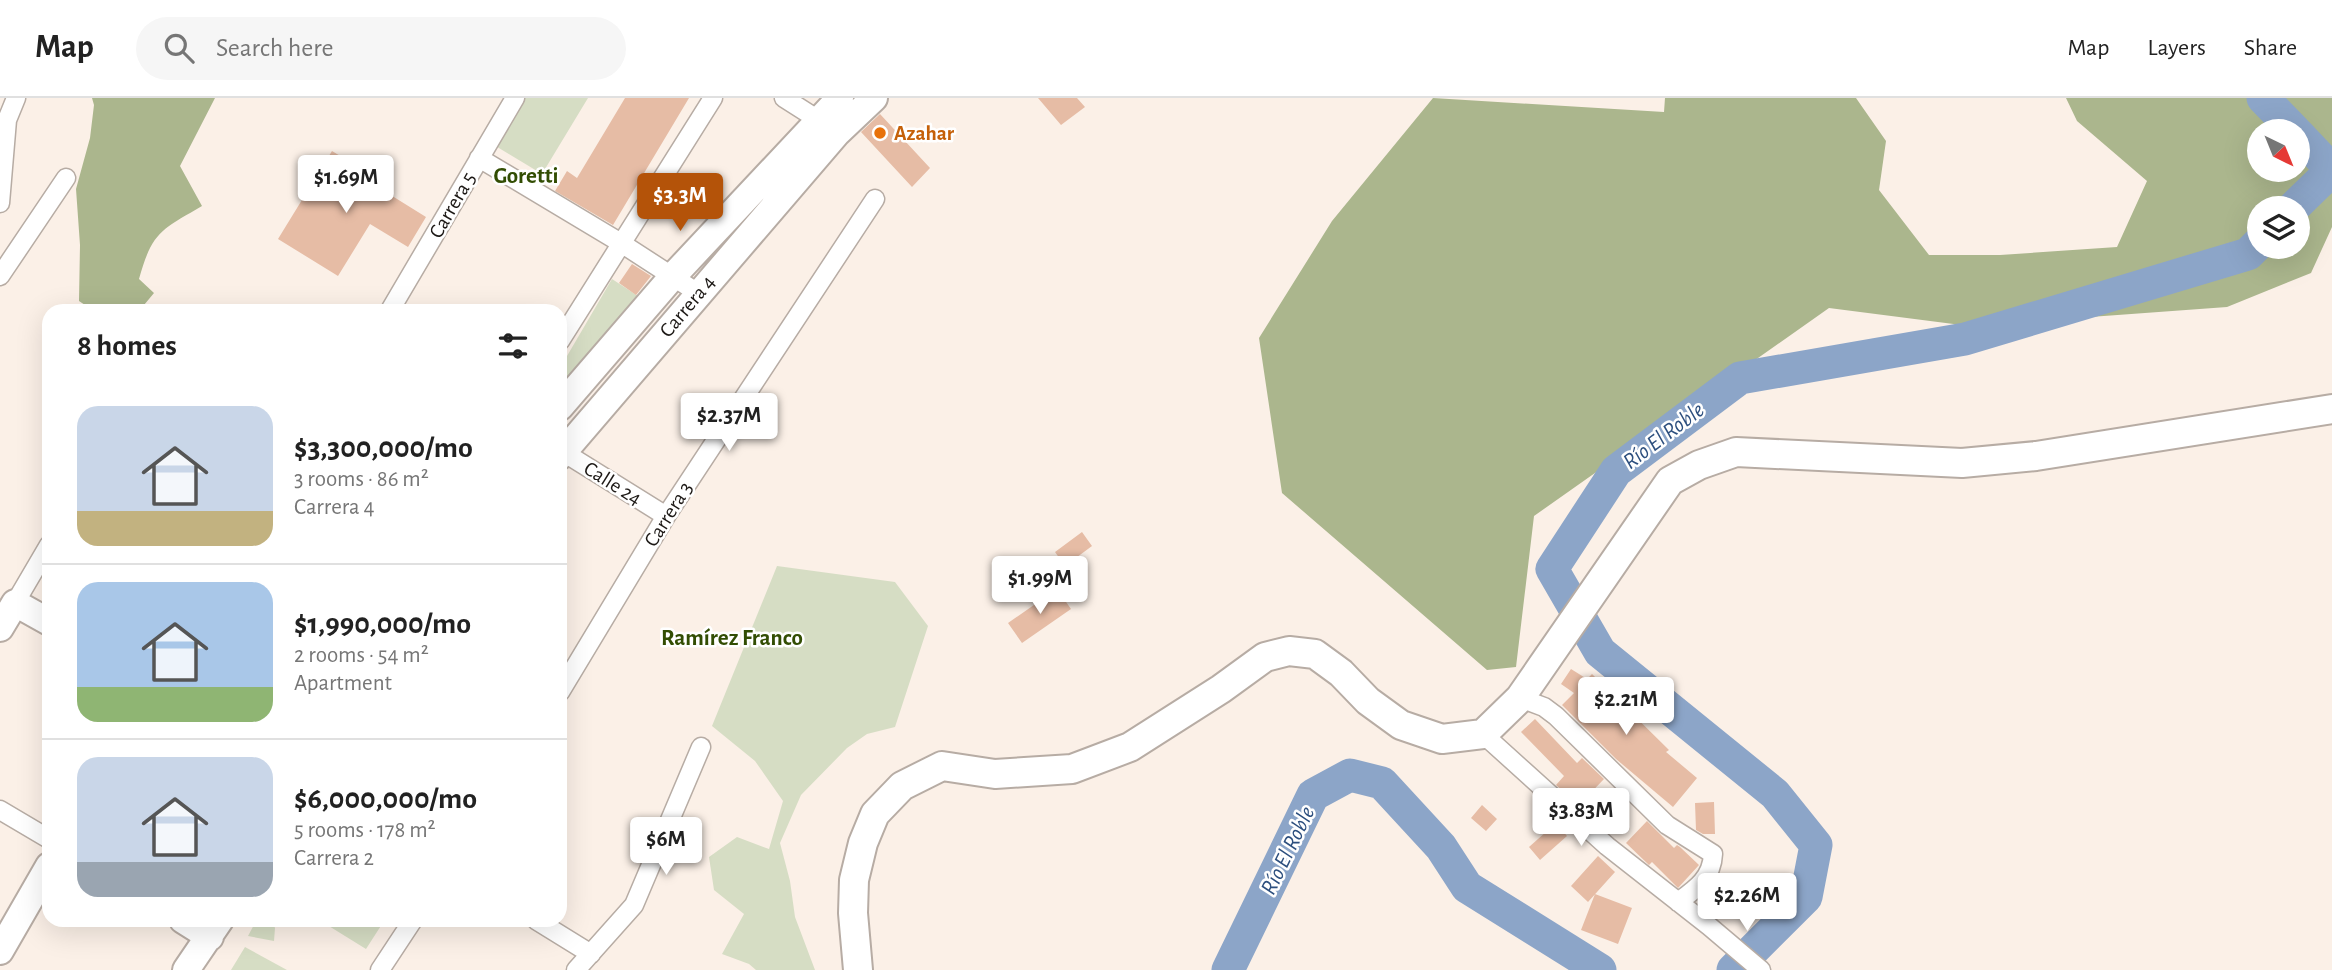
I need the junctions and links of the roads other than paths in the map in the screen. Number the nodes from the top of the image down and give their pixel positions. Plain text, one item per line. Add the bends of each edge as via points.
1 (16, 98) edge
2 (515, 98) edge
3 (713, 98) edge
4 (784, 98) edge
5 (840, 98) edge
6 (874, 98) edge
7 (3, 117) edge
8 (827, 126) junction
9 (479, 158) junction
10 (66, 178) dead end
11 (875, 199) dead end
12 (0, 203) edge
13 (621, 243) junction
14 (0, 276) edge
15 (673, 276) junction
16 (698, 293) junction
17 (394, 304) edge
18 (567, 330) edge
19 (567, 399) edge
20 (2332, 409) edge
21 (567, 446) edge
22 (567, 457) edge
23 (666, 516) junction
24 (42, 557) edge
25 (15, 603) junction
26 (42, 618) edge
27 (0, 628) edge
28 (567, 680) edge
29 (1520, 698) junction
30 (1483, 734) junction
31 (701, 747) dead end
32 (0, 810) edge
33 (42, 835) edge
34 (42, 878) edge
35 (1678, 902) junction
36 (408, 927) edge
37 (547, 927) edge
38 (215, 929) edge
39 (0, 951) edge
40 (591, 954) junction
41 (186, 970) edge
42 (380, 970) edge
43 (576, 970) edge
44 (858, 970) edge
45 (1760, 970) edge

1 - 7 street
2 - 9 street, Carrera 5
3 - 13 street
4 - 8 street
5 - 8 main road, Carrera 4
6 - 8 main road, Carrera 4
7 - 12 street
8 - 15 main road, Carrera 4
8 - 16 main road, Carrera 4
9 - 13 street
9 - 17 street, Carrera 5
10 - 14 street
11 - 23 street, Carrera 3
13 - 15 street
13 - 18 street
15 - 16 street
15 - 19 main road, Carrera 4
16 - 21 main road, Carrera 4
20 - 29 main road via 2036,456 1962,463 1736,452 1699,465 1670,481
22 - 23 street, Calle 24
23 - 28 street, Carrera 3
24 - 25 street
25 - 26 main road
25 - 27 main road
29 - 30 main road
29 - 35 street via 1556,716 1667,825 1713,854 1713,866 1702,884
30 - 35 street via 1607,846
30 - 44 main road via 1442,739 1401,725 1315,654 1289,651 1265,657 1130,747 1072,769 996,774 942,766 902,786 875,814 863,843 853,880
31 - 40 street via 634,905
32 - 33 street
34 - 39 main road
35 - 45 street
36 - 42 street
37 - 40 street
38 - 41 main road
40 - 43 street

